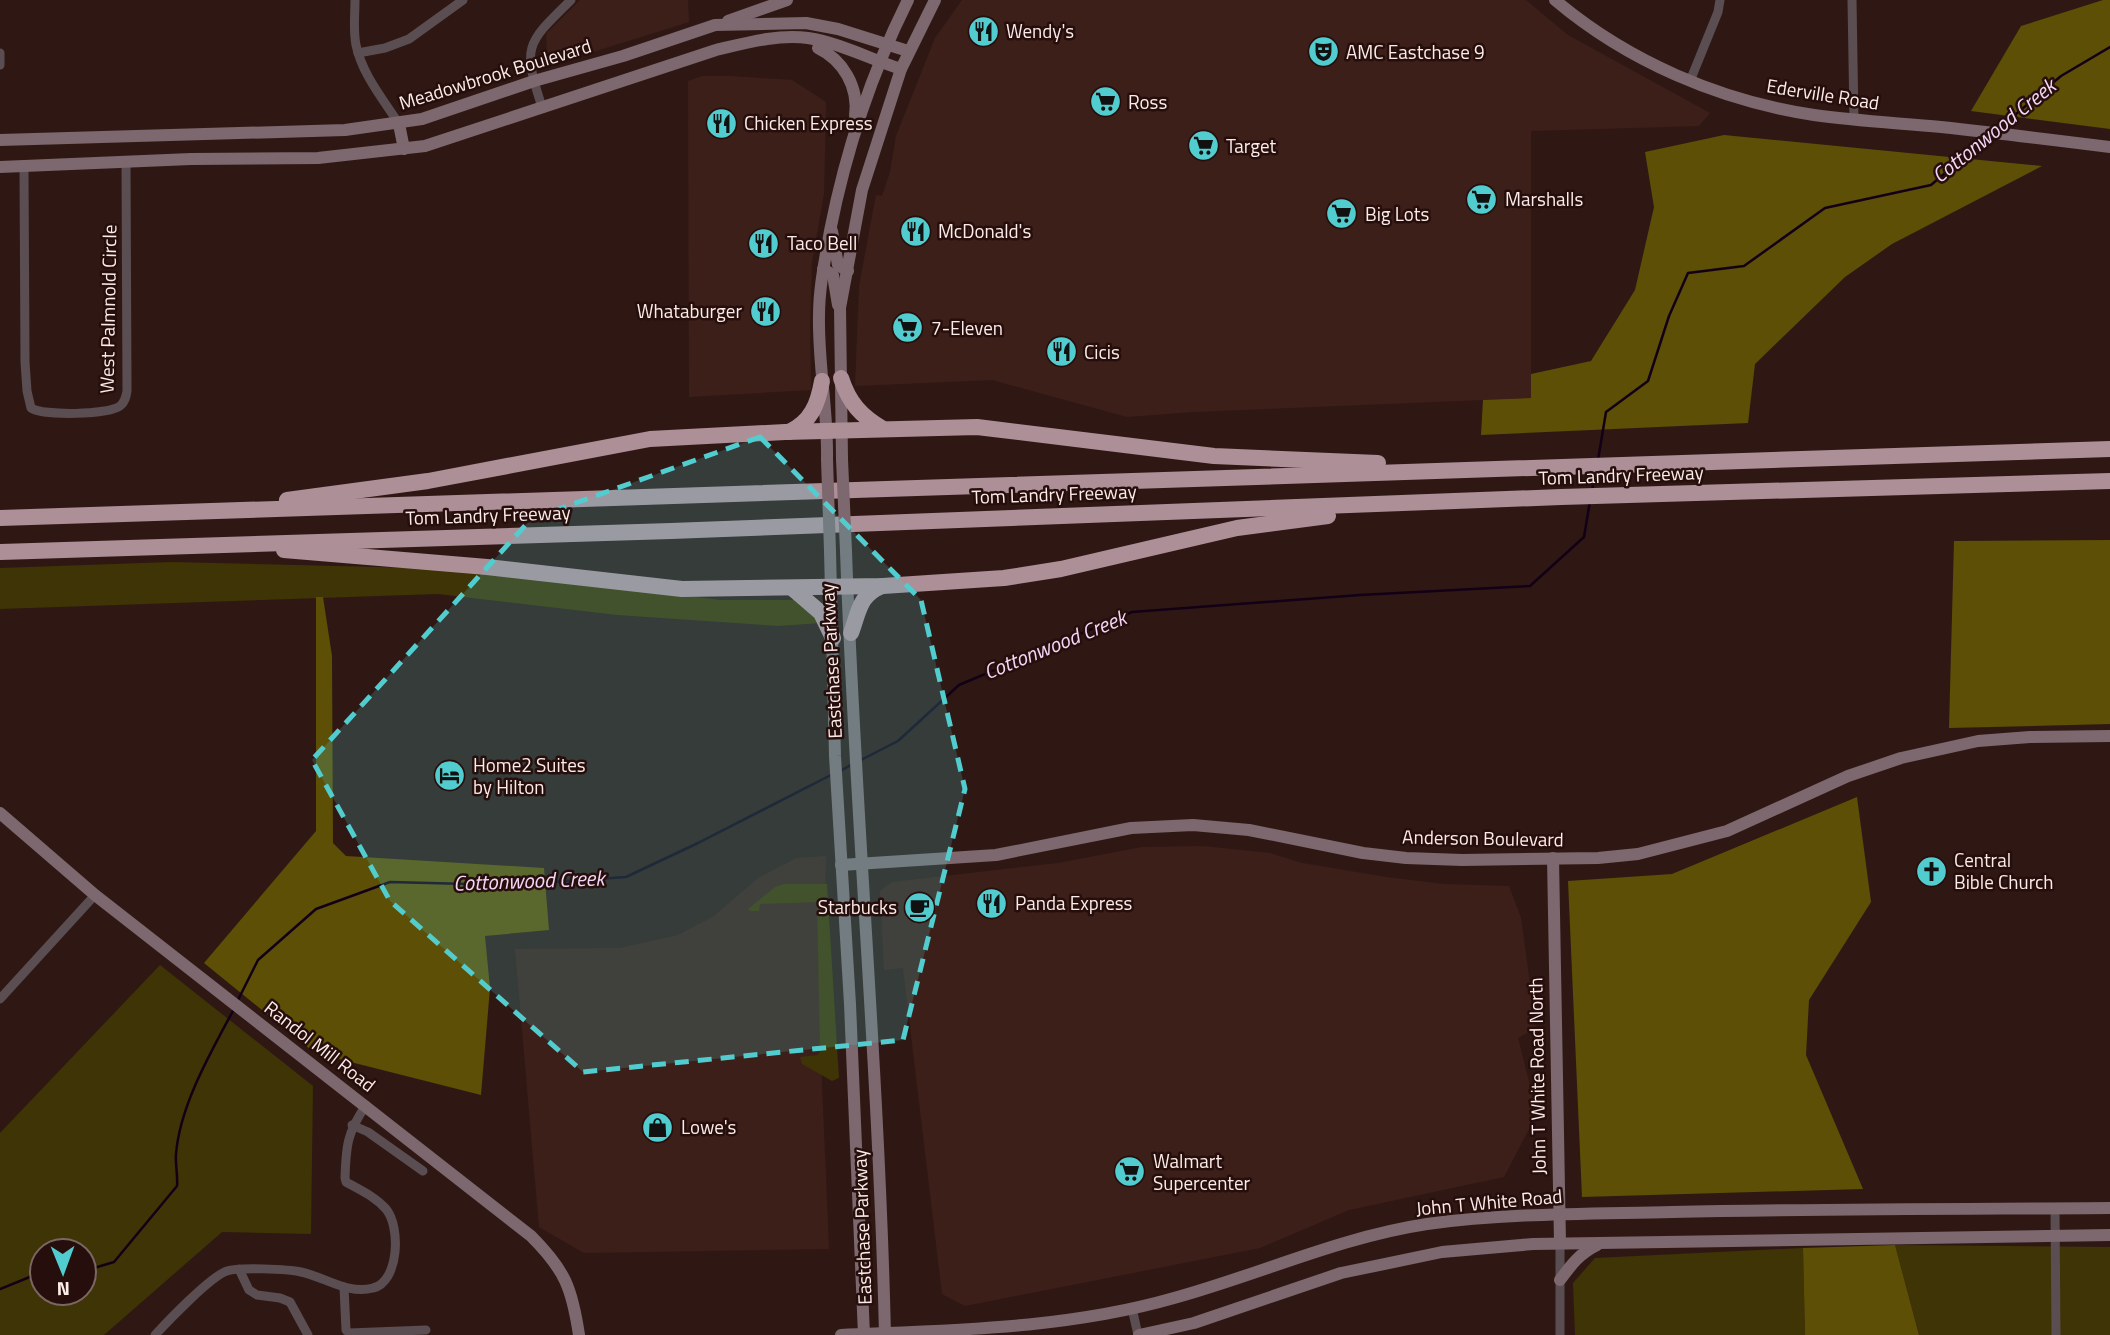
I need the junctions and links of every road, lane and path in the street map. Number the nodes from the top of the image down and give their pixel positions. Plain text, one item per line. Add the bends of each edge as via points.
1 (355, 0) edge
2 (463, 0) edge
3 (571, 0) edge
4 (788, 0) edge
5 (908, 0) edge
6 (935, 0) edge
7 (1555, 0) edge
8 (1720, 0) edge
9 (1852, 0) edge
10 (715, 25) junction
11 (799, 38) junction
12 (886, 43) junction
13 (908, 51) junction
14 (0, 53) edge
15 (358, 53) junction
16 (879, 62) junction
17 (0, 65) edge
18 (901, 69) junction
19 (1690, 81) junction
20 (534, 82) junction
21 (542, 107) junction
22 (1854, 120) junction
23 (399, 124) junction
24 (852, 136) junction
25 (125, 138) junction
26 (0, 140) edge
27 (2110, 147) edge
28 (404, 149) junction
29 (126, 162) junction
30 (0, 167) edge
31 (24, 167) junction
32 (831, 227) junction
33 (823, 269) junction
34 (848, 271) junction
35 (840, 308) junction
36 (841, 378) junction
37 (822, 381) junction
38 (883, 429) junction
39 (835, 430) junction
40 (789, 432) junction
41 (2110, 449) edge
42 (1547, 466) junction
43 (2110, 481) edge
44 (1414, 504) junction
45 (207, 511) junction
46 (0, 518) edge
47 (205, 544) junction
48 (0, 552) edge
49 (883, 586) junction
50 (839, 587) junction
51 (792, 588) junction
52 (851, 634) junction
53 (833, 638) junction
54 (2110, 736) edge
55 (0, 813) edge
56 (1553, 858) junction
57 (860, 863) junction
58 (841, 865) junction
59 (95, 895) junction
60 (0, 999) edge
61 (876, 1089) junction
62 (854, 1091) junction
63 (366, 1105) junction
64 (352, 1125) junction
65 (423, 1171) dead end
66 (2055, 1208) junction
67 (2110, 1208) edge
68 (1559, 1214) junction
69 (2110, 1235) edge
70 (2055, 1236) junction
71 (1602, 1243) junction
72 (1560, 1244) junction
73 (239, 1269) junction
74 (1560, 1280) junction
75 (344, 1287) junction
76 (1132, 1308) junction
77 (426, 1331) dead end
78 (885, 1334) edge
79 (155, 1335) edge
80 (308, 1335) edge
81 (579, 1335) edge
82 (842, 1335) edge
83 (864, 1335) edge
84 (1138, 1335) edge
85 (1560, 1335) edge
86 (2056, 1335) edge

1 - 15 street
2 - 15 street via 409,39
3 - 20 street via 534,39 529,55
4 - 10 main road
5 - 12 main road, Eastchase Parkway
6 - 13 main road, Eastchase Parkway
7 - 19 main road, Ederville Road via 1598,33
8 - 19 street
9 - 22 street
10 - 12 main road, Meadowbrook Boulevard via 806,23
10 - 20 main road, Meadowbrook Boulevard
11 - 16 main road
11 - 21 main road via 759,40 716,50
11 - 24 main road via 832,54 848,76 856,107
12 - 13 main road, Meadowbrook Boulevard
12 - 16 main road, Eastchase Parkway
13 - 18 main road, Eastchase Parkway
14 - 17 street
15 - 23 street
16 - 18 main road
16 - 24 main road, Eastchase Parkway
18 - 34 main road, Eastchase Parkway via 862,190
19 - 22 main road, Ederville Road via 1752,102
20 - 21 street
20 - 23 main road, Meadowbrook Boulevard
21 - 28 main road
22 - 27 main road, Ederville Road
23 - 25 main road, Meadowbrook Boulevard
23 - 28 main road
24 - 32 main road, Eastchase Parkway
25 - 26 main road, Meadowbrook Boulevard
25 - 29 main road
28 - 29 main road via 318,158
29 - 31 main road
29 - 31 street, West Palmnold Circle via 126,399 117,408 99,412 31,408 24,290
30 - 31 main road
32 - 33 main road, Eastchase Parkway
32 - 34 main road via 838,265
33 - 35 main road via 833,275
33 - 37 main road, Eastchase Parkway via 818,315
34 - 35 main road, Eastchase Parkway
35 - 36 main road, Eastchase Parkway
36 - 38 highway via 855,409
36 - 39 main road, Eastchase Parkway
37 - 39 main road, Eastchase Parkway
37 - 40 highway via 809,417
38 - 39 highway
38 - 42 highway via 977,427 1214,456 1349,462 1525,461
39 - 40 highway
39 - 50 main road, Eastchase Parkway, bridge via 842,459 846,551
39 - 50 main road, Eastchase Parkway, bridge via 827,459 830,551
40 - 45 highway via 650,439 428,481
41 - 42 highway, Tom Landry Freeway
42 - 45 highway, Tom Landry Freeway
43 - 44 highway, Tom Landry Freeway
44 - 47 highway, Tom Landry Freeway
44 - 49 highway via 1237,528 1004,578
45 - 46 highway, Tom Landry Freeway
47 - 48 highway, Tom Landry Freeway
47 - 51 highway via 487,567 682,589
49 - 50 highway
49 - 52 highway via 870,591 863,601
50 - 51 highway
50 - 52 main road, Eastchase Parkway
50 - 53 main road, Eastchase Parkway
51 - 53 highway via 821,613
52 - 57 main road, Eastchase Parkway
53 - 58 main road, Eastchase Parkway
54 - 56 main road, Anderson Boulevard via 1978,741 1936,750 1848,776 1702,839 1638,854
55 - 59 main road, Randol Mill Road
56 - 57 main road, Anderson Boulevard via 1406,858 1249,830 1193,825 1131,828 996,855
56 - 68 main road, John T White Road North
57 - 58 main road, Anderson Boulevard
57 - 61 main road, Eastchase Parkway
58 - 62 main road, Eastchase Parkway
59 - 60 street
59 - 63 main road, Randol Mill Road
61 - 62 main road
61 - 78 main road, Eastchase Parkway
62 - 83 main road, Eastchase Parkway
63 - 64 street
63 - 81 main road, Randol Mill Road via 549,1254 569,1286
64 - 65 street
64 - 75 street via 346,1182 385,1208 394,1224 395,1241 391,1274 384,1282 375,1288
66 - 67 main road, John T White Road
66 - 68 main road, John T White Road
66 - 70 street
68 - 72 main road, John T White Road North
68 - 76 main road, John T White Road via 1422,1225 1356,1240
69 - 70 main road
70 - 71 main road
70 - 86 street
71 - 72 main road
71 - 74 main road via 1586,1250
72 - 74 street, John T White Road North
72 - 84 main road via 1475,1248 1376,1265 1194,1323
73 - 75 street via 298,1271
73 - 79 street via 222,1273
73 - 80 street via 249,1290 290,1302
74 - 85 street, John T White Road North
75 - 77 street via 349,1333
76 - 78 main road, John T White Road via 1041,1324
76 - 84 street
78 - 83 main road, John T White Road
82 - 83 main road, John T White Road

